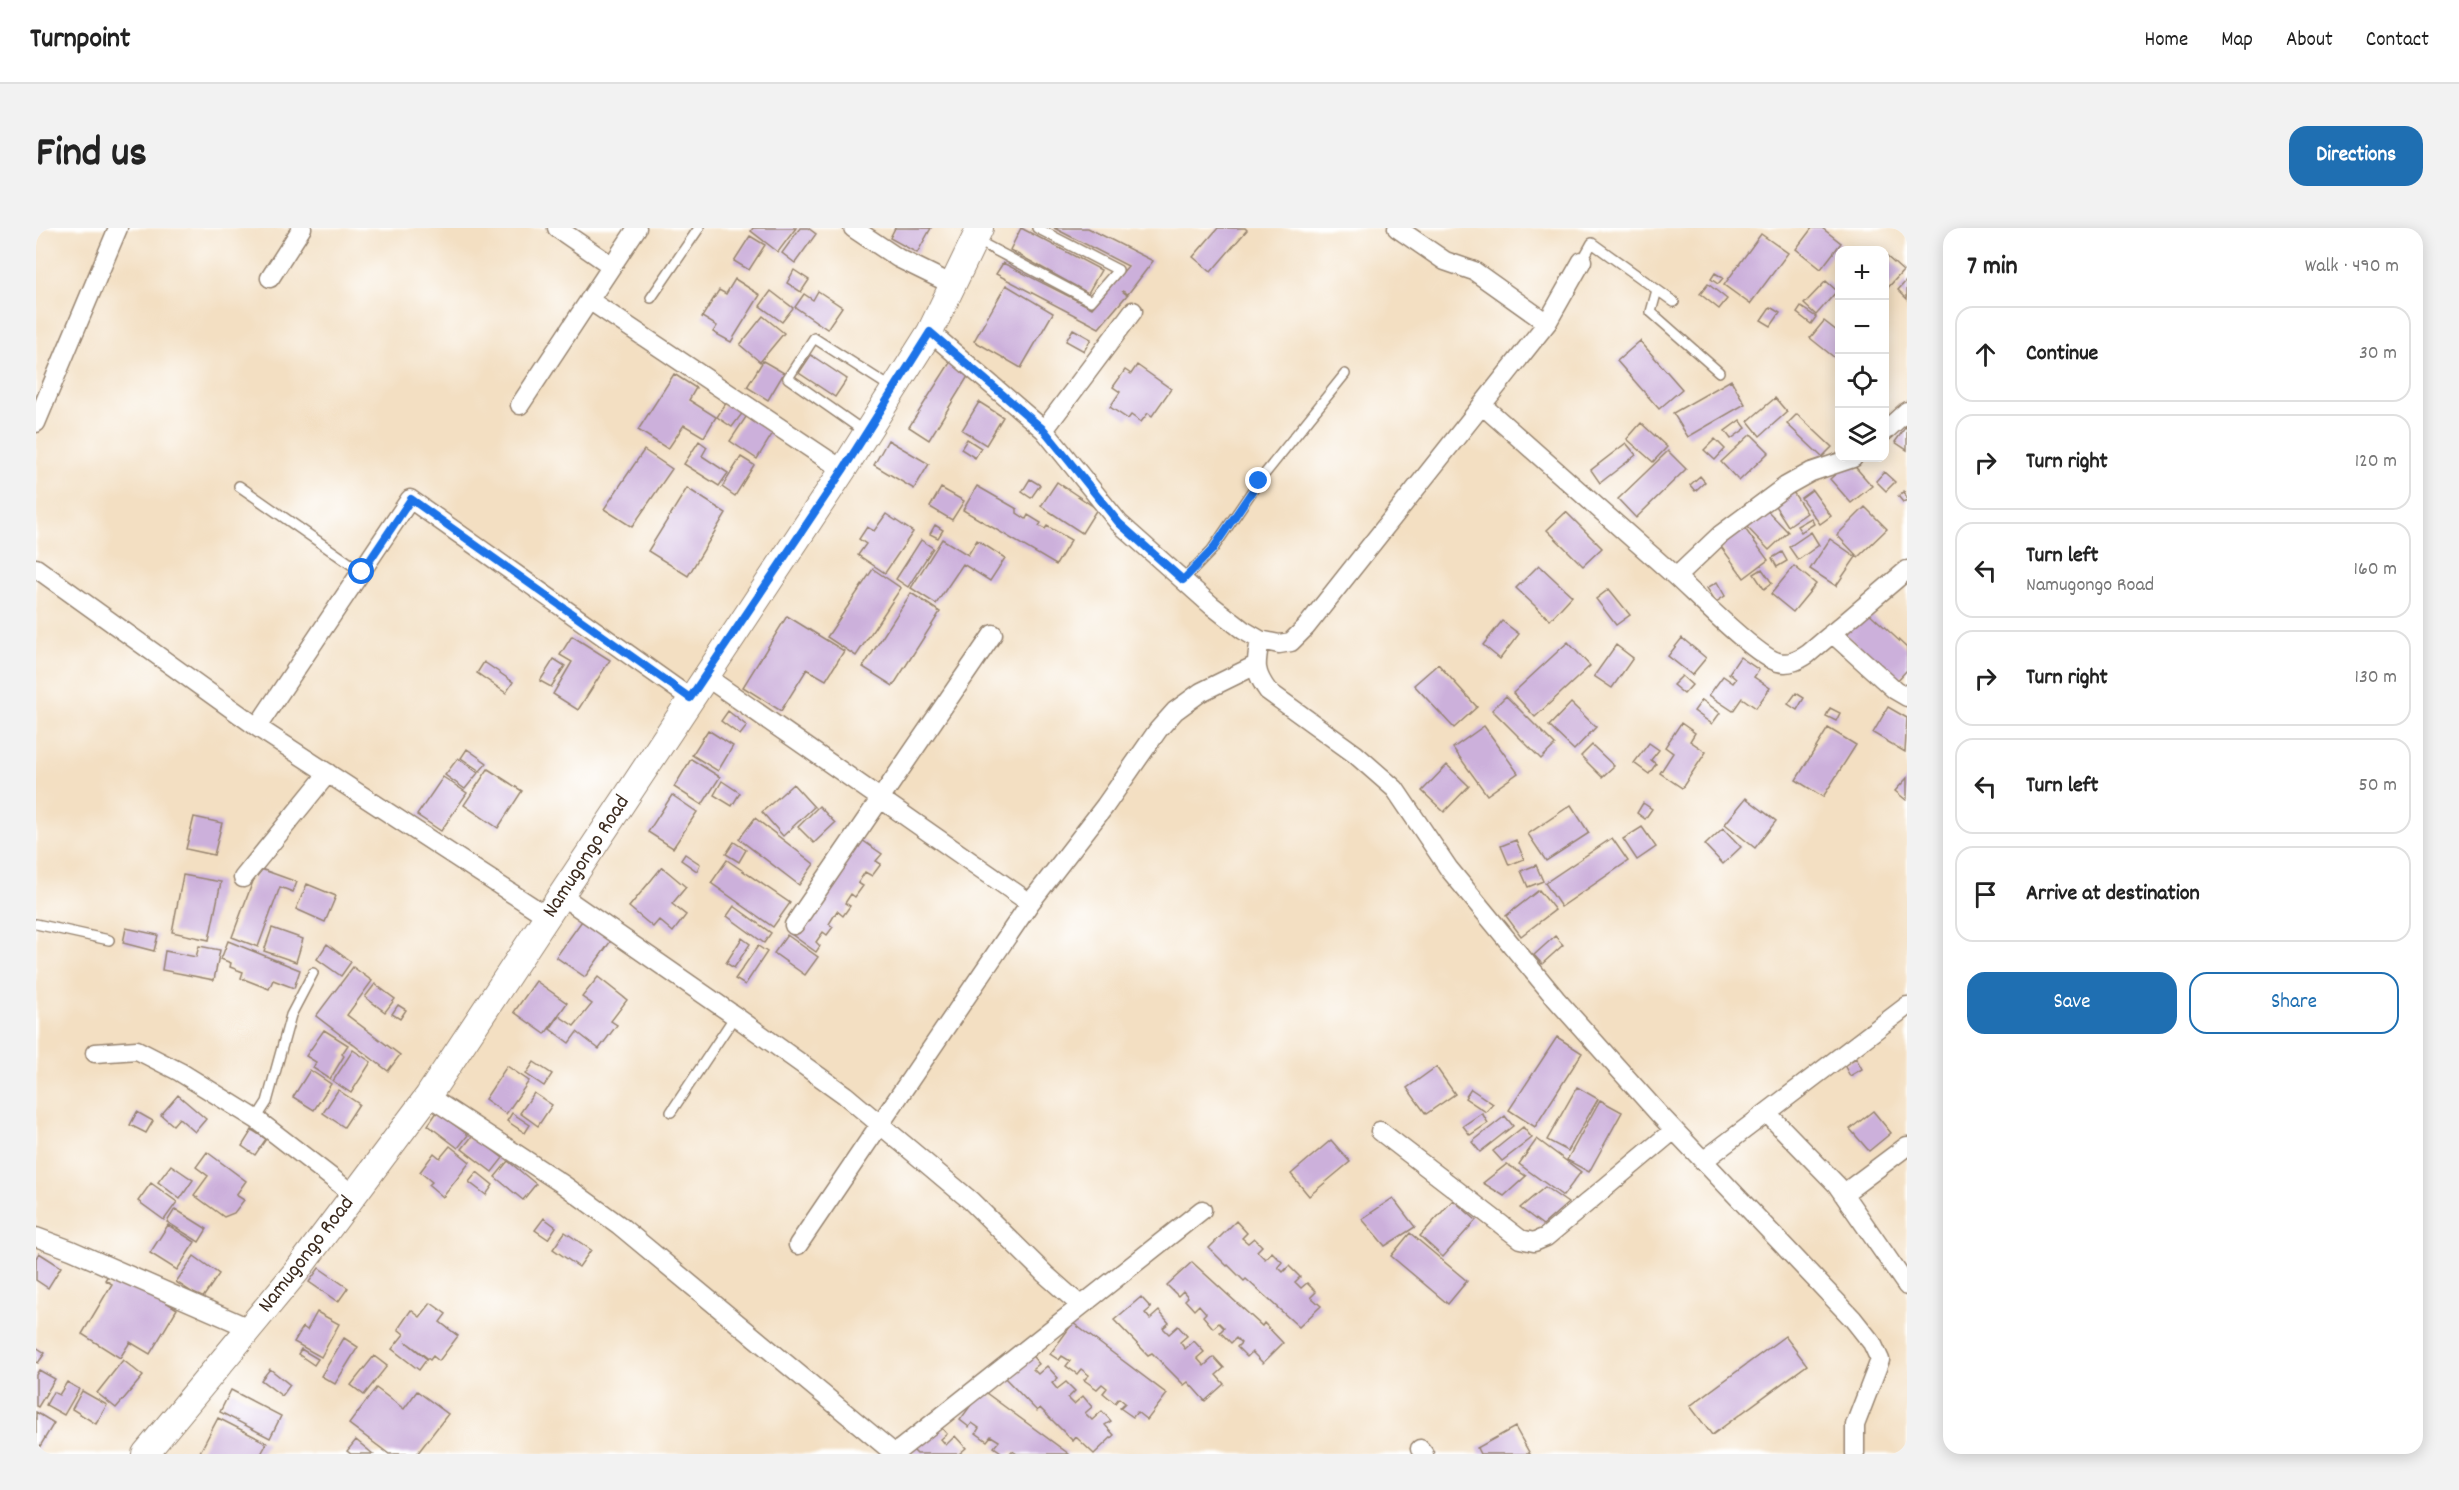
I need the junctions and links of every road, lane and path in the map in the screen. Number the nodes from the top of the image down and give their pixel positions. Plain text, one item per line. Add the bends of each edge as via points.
1 (302, 228) edge
2 (557, 228) edge
3 (637, 228) edge
4 (699, 228) edge
5 (853, 228) edge
6 (1037, 228) edge
7 (1397, 228) edge
8 (115, 229) edge
9 (977, 234) edge
10 (1582, 261) joint
11 (612, 266) junction
12 (270, 278) dead end
13 (953, 285) junction
14 (1657, 290) junction
15 (651, 298) dead end
16 (589, 300) junction
17 (1674, 302) dead end
18 (1133, 311) dead end
19 (1547, 323) junction
20 (930, 332) junction
21 (1719, 372) dead end
22 (1345, 374) dead end
23 (894, 390) junction
24 (520, 405) dead end
25 (1482, 405) junction
26 (1907, 411) edge
27 (36, 423) edge
28 (1889, 427) edge
29 (1044, 430) junction
30 (867, 433) junction
31 (1841, 462) edge
32 (843, 470) junction
33 (239, 486) dead end
34 (36, 568) edge
35 (1907, 570) edge
36 (362, 572) junction
37 (1677, 577) junction
38 (1183, 580) junction
39 (1832, 633) junction
40 (993, 634) dead end
41 (1260, 640) junction
42 (1256, 665) junction
43 (705, 676) junction
44 (1907, 697) edge
45 (690, 698) junction
46 (257, 727) junction
47 (328, 773) junction
48 (880, 798) junction
49 (243, 878) dead end
50 (562, 896) junction
51 (1030, 903) junction
52 (548, 917) junction
53 (36, 924) edge
54 (794, 925) dead end
55 (109, 940) dead end
56 (313, 973) dead end
57 (1907, 1006) edge
58 (735, 1016) junction
59 (95, 1053) dead end
60 (428, 1096) junction
61 (671, 1112) dead end
62 (1767, 1113) junction
63 (256, 1119) junction
64 (880, 1125) junction
65 (1674, 1130) junction
66 (1380, 1131) dead end
67 (1907, 1146) edge
68 (1703, 1161) junction
69 (1843, 1194) junction
70 (354, 1195) junction
71 (1202, 1210) dead end
72 (36, 1237) edge
73 (798, 1245) dead end
74 (1907, 1286) edge
75 (1080, 1305) junction
76 (249, 1328) junction
77 (154, 1451) edge
78 (894, 1454) edge
79 (1855, 1454) edge

1 - 12 street
2 - 11 street
3 - 11 street
4 - 15 lane
5 - 13 street via 898,258
6 - 9 lane via 1118,270 1091,301
7 - 19 street via 1445,261 1474,271
8 - 27 street
9 - 13 main road, Namugongo Road
10 - 14 lane via 1592,243
10 - 19 street
11 - 16 street
13 - 20 main road, Namugongo Road
14 - 17 lane
14 - 21 lane via 1651,312
16 - 24 street
16 - 32 street
18 - 29 street
19 - 25 street
20 - 23 main road, Namugongo Road
20 - 29 street
22 - 38 lane via 1259,481 1212,550
23 - 30 main road, Namugongo Road
23 - 30 lane via 814,338 788,378
25 - 37 street
25 - 41 street via 1306,627 1291,642
26 - 28 street
29 - 38 street via 1119,523
30 - 32 main road, Namugongo Road
31 - 37 street via 1786,486 1720,535
32 - 43 main road, Namugongo Road
33 - 36 lane
34 - 46 street
35 - 39 street
36 - 45 street via 411,499
36 - 46 street
37 - 39 street via 1757,651 1777,662 1794,663
38 - 41 street
39 - 44 street
40 - 48 street
41 - 42 street
42 - 51 street via 1201,692 1175,711
42 - 65 street via 1258,678 1268,691 1355,754 1395,789 1449,869 1556,999
43 - 45 main road, Namugongo Road
43 - 48 street
45 - 50 main road, Namugongo Road
46 - 47 street
47 - 49 street
47 - 52 street
48 - 51 street
48 - 54 street
50 - 52 main road, Namugongo Road
50 - 58 street
51 - 64 street
52 - 60 main road, Namugongo Road
53 - 55 lane
56 - 63 lane via 291,1016 267,1102
57 - 62 street
58 - 61 lane
58 - 64 street
59 - 63 street via 136,1050
60 - 70 main road, Namugongo Road
60 - 78 street via 620,1225
62 - 68 street
62 - 69 street
63 - 70 street
64 - 73 street
64 - 75 street via 971,1202
65 - 66 street via 1546,1237 1534,1242 1520,1239
65 - 68 street
67 - 69 street
68 - 79 street via 1872,1343 1880,1360 1855,1425
69 - 74 street
70 - 76 main road, Namugongo Road
71 - 75 street
72 - 76 street
75 - 78 street
76 - 77 main road, Namugongo Road

